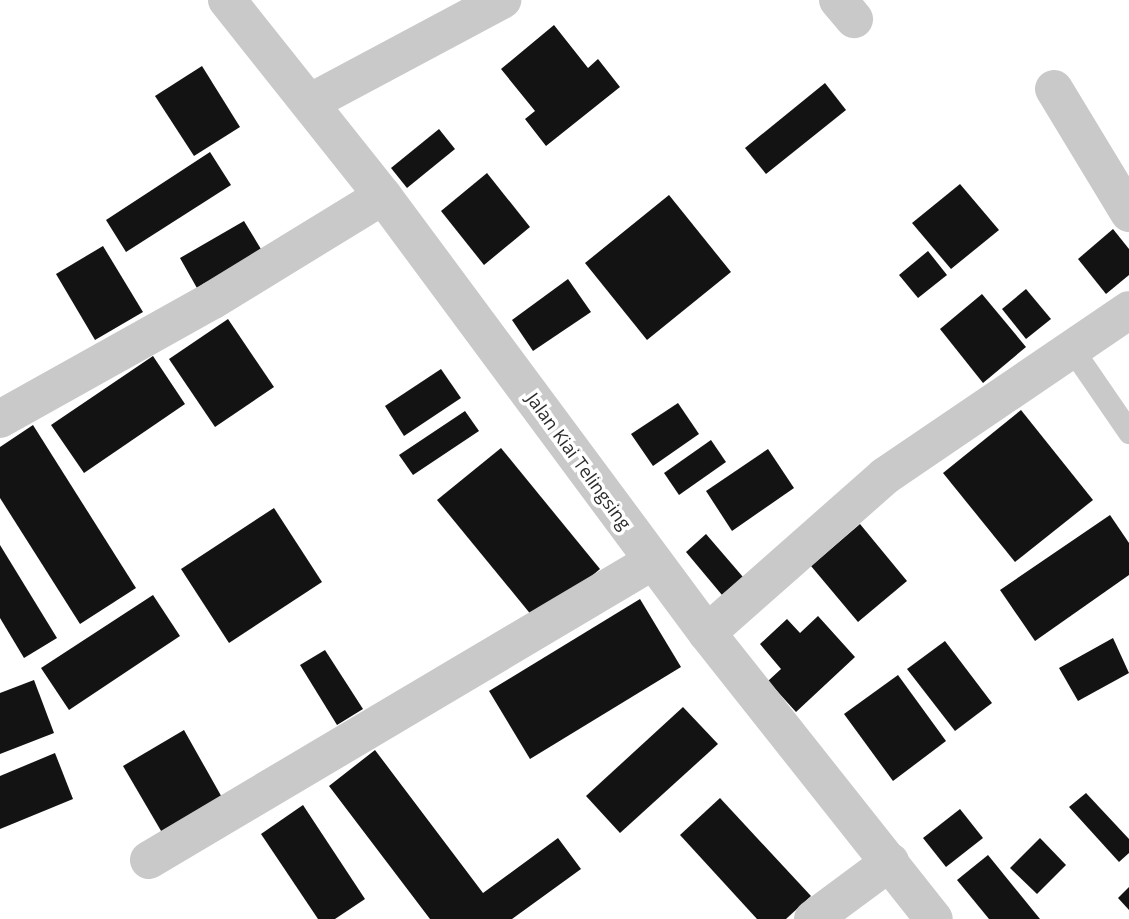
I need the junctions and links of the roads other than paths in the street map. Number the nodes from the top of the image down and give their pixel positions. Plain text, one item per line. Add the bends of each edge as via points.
1 (227, 0) edge
2 (502, 0) edge
3 (1054, 89) dead end
4 (311, 102) junction
5 (383, 196) junction
6 (1129, 213) edge
7 (1129, 310) edge
8 (1072, 349) junction
9 (0, 419) edge
10 (1129, 432) edge
11 (653, 561) junction
12 (707, 633) junction
13 (149, 860) dead end
14 (890, 862) junction
15 (813, 919) edge
16 (934, 919) edge

1 - 4 street, Jalan Kiai Telingsing
2 - 4 street
3 - 6 street
4 - 5 street, Jalan Kiai Telingsing
5 - 9 street via 213,300
5 - 11 street, Jalan Kiai Telingsing
7 - 8 street
8 - 10 lane
8 - 12 street via 885,476
11 - 12 street, Jalan Kiai Telingsing
11 - 13 street
12 - 14 street, Jalan Kiai Telingsing
14 - 15 street
14 - 16 street, Jalan Kiai Telingsing

